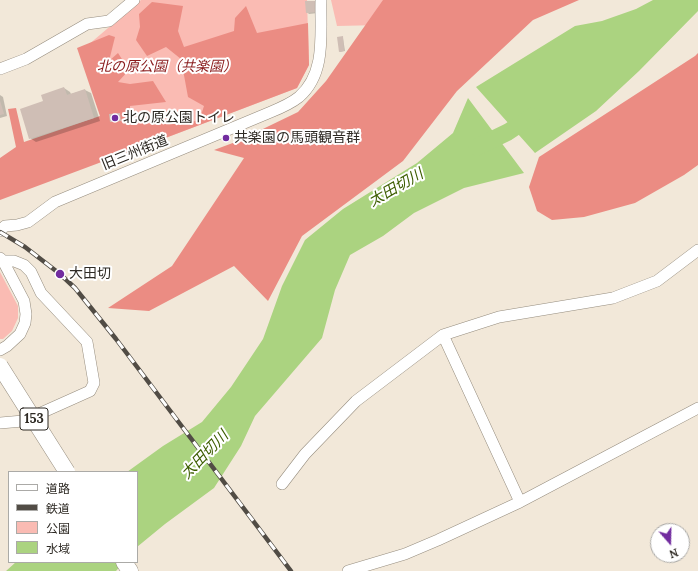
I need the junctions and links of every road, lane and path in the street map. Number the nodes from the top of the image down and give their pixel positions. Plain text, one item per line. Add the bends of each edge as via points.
1 (134, 0) edge
2 (321, 0) edge
3 (0, 69) edge
4 (0, 231) edge
5 (698, 250) edge
6 (1, 259) edge
7 (443, 335) junction
8 (0, 350) edge
9 (0, 366) edge
10 (698, 408) edge
11 (0, 423) edge
12 (66, 471) edge
13 (282, 484) dead end
14 (520, 502) junction
15 (348, 571) edge

1 - 3 street via 109,21 87,24 26,58
2 - 4 street, 旧三州街道 via 318,68 300,96 266,114 55,202 28,222 5,226
5 - 7 street via 656,281 614,298 499,317
6 - 8 street via 24,301 26,314 20,334
6 - 11 street via 24,265 41,293 87,342 94,383 90,391 23,421
7 - 13 street via 356,401 304,454
7 - 14 street
9 - 12 highway, 153, bridge
10 - 14 street
14 - 15 street via 404,554

